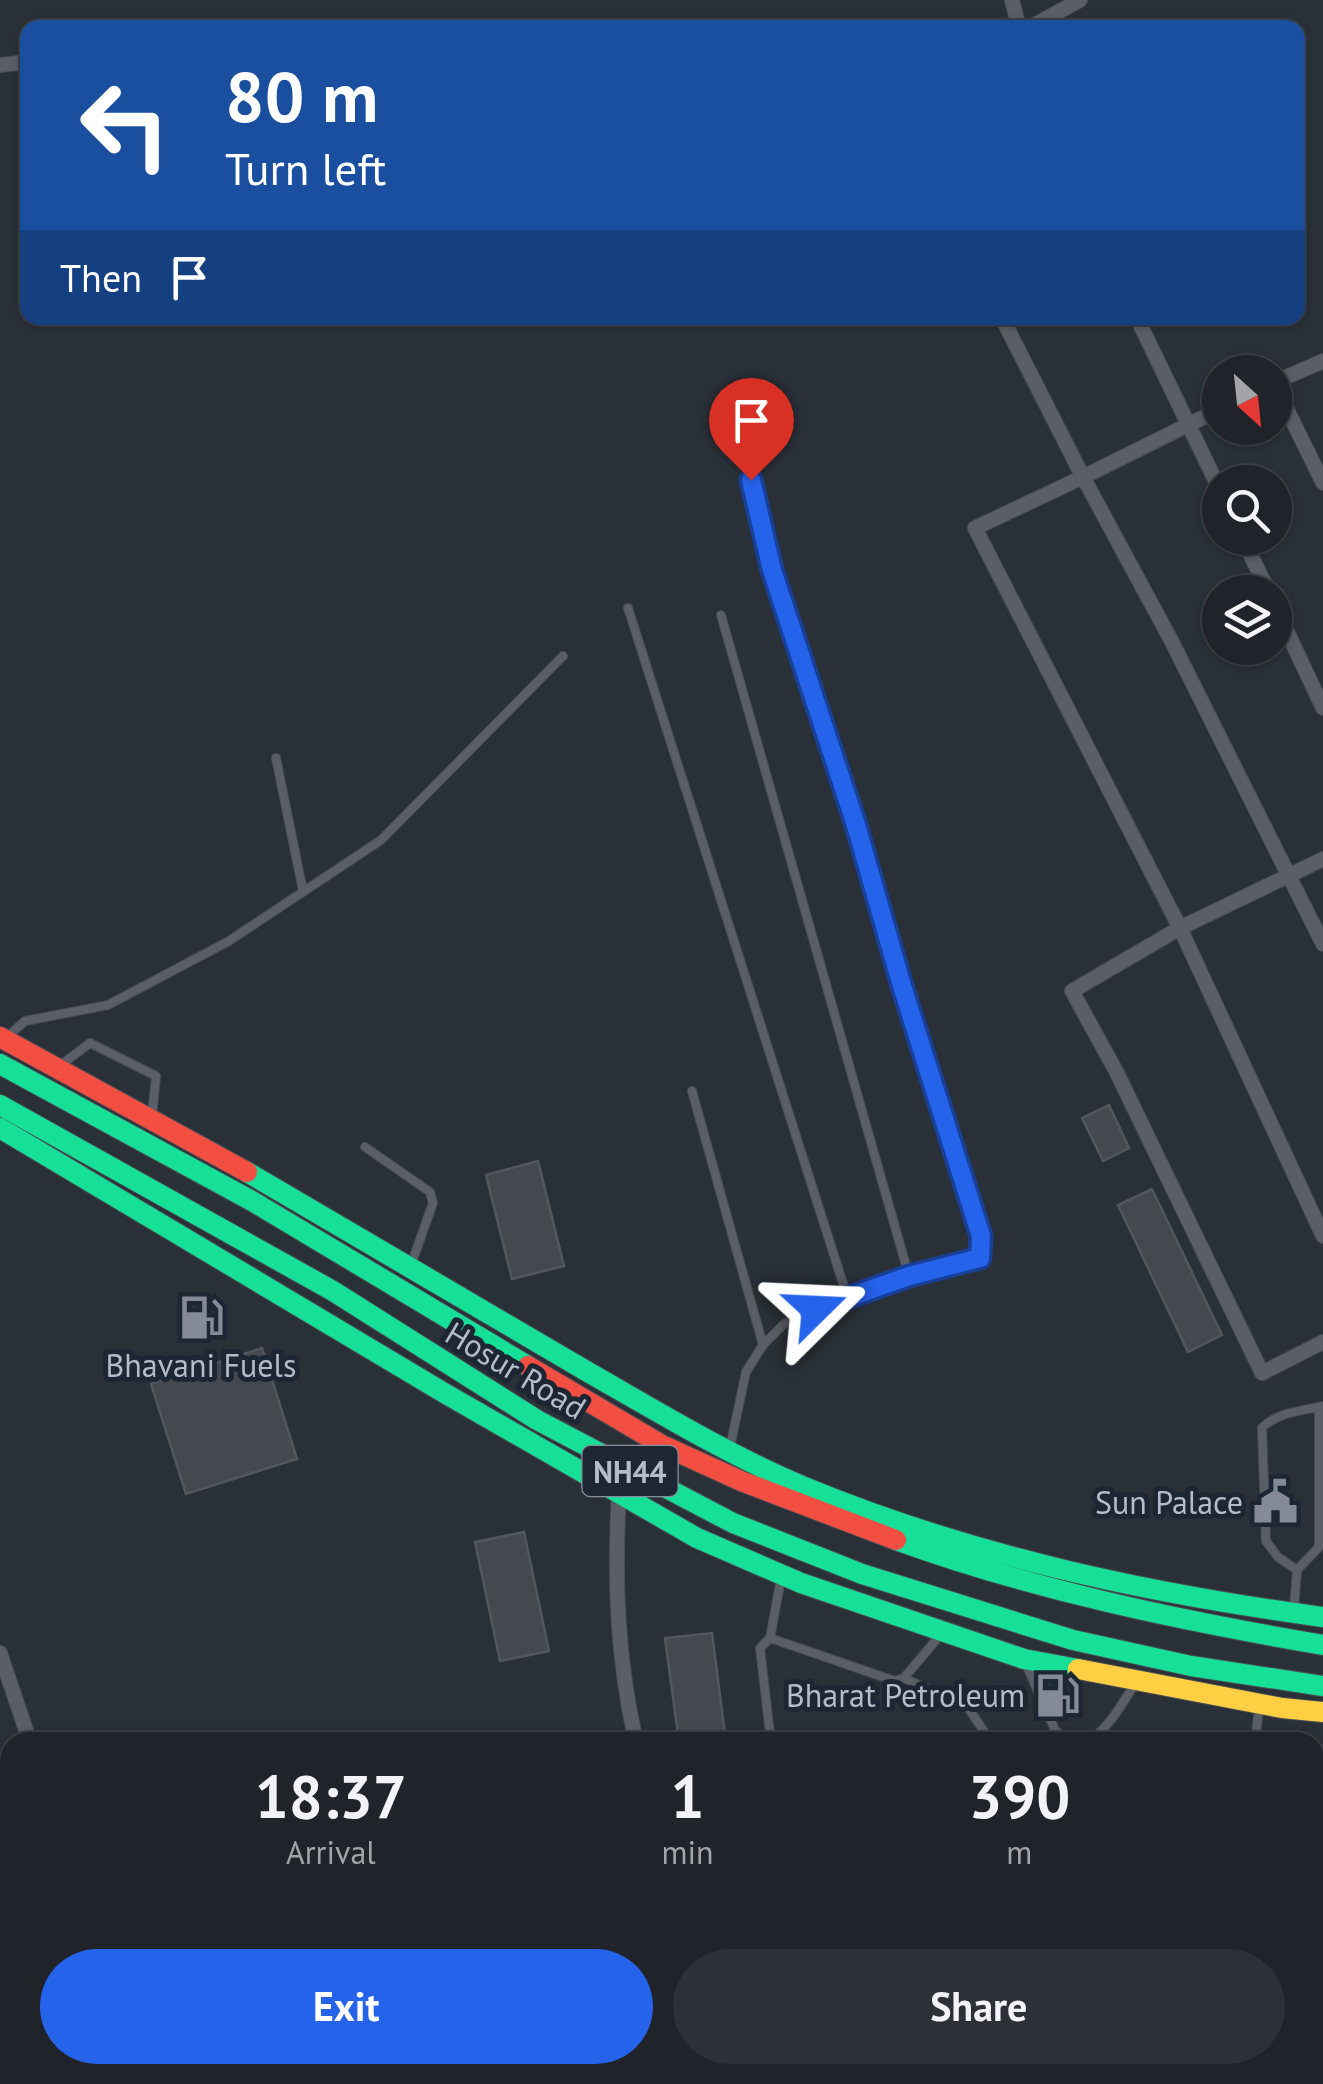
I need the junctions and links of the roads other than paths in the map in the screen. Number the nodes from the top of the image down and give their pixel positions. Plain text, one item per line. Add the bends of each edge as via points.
1 (1080, 0) edge
2 (1044, 20) edge
3 (1006, 325) edge
4 (1140, 325) edge
5 (1323, 361) edge
6 (1292, 376) edge
7 (1202, 418) edge
8 (1292, 419) edge
9 (1189, 424) junction
10 (1208, 465) edge
11 (1083, 476) junction
12 (751, 480) dead end
13 (1323, 482) edge
14 (628, 608) dead end
15 (721, 615) dead end
16 (1292, 642) edge
17 (564, 656) dead end
18 (1323, 708) edge
19 (276, 758) dead end
20 (1323, 859) edge
21 (1288, 875) junction
22 (303, 892) junction
23 (1180, 928) junction
24 (1323, 944) edge
25 (2, 1038) edge
26 (0, 1064) edge
27 (58, 1067) junction
28 (692, 1091) dead end
29 (0, 1105) edge
30 (151, 1118) junction
31 (0, 1128) edge
32 (365, 1147) dead end
33 (1323, 1236) edge
34 (410, 1269) junction
35 (909, 1276) junction
36 (847, 1296) junction
37 (1323, 1342) edge
38 (763, 1345) junction
39 (1321, 1406) edge
40 (729, 1452) junction
41 (619, 1494) junction
42 (1321, 1520) edge
43 (1321, 1547) edge
44 (1297, 1570) junction
45 (782, 1575) junction
46 (1294, 1614) junction
47 (1323, 1617) edge
48 (944, 1631) junction
49 (770, 1638) junction
50 (1323, 1645) edge
51 (0, 1653) edge
52 (1024, 1659) junction
53 (904, 1678) junction
54 (1137, 1680) junction
55 (1323, 1686) edge
56 (1260, 1703) junction
57 (1323, 1712) edge
58 (27, 1732) edge
59 (634, 1732) edge
60 (770, 1732) edge
61 (984, 1732) edge
62 (1059, 1732) edge
63 (1101, 1732) edge
64 (1256, 1732) edge

1 - 2 street
3 - 11 street
4 - 9 street
5 - 6 street
7 - 9 street
8 - 13 street
9 - 10 street
9 - 11 street
11 - 21 street
11 - 23 street via 975,528
12 - 35 lane via 772,570 981,1236 980,1258
14 - 36 lane
15 - 35 lane
16 - 18 street
17 - 22 lane via 381,840
19 - 22 lane
20 - 21 street
21 - 23 street
21 - 24 street
22 - 25 lane via 229,941 108,1005 25,1021
23 - 33 street
23 - 37 street via 1072,991 1262,1374
25 - 27 main road
26 - 50 main road, Hosur Road / NH44 via 258,1204 662,1445 726,1476 1036,1586 1136,1612
27 - 30 main road
27 - 30 lane via 90,1043 156,1076
28 - 38 lane
29 - 55 main road, Hosur Road / NH44 via 333,1291 537,1420 733,1523 862,1574 1042,1631 1191,1666
30 - 34 main road
31 - 41 main road
32 - 34 lane via 430,1192
34 - 40 main road
35 - 36 lane
36 - 38 lane via 785,1323
38 - 40 lane via 746,1372
39 - 42 lane
39 - 44 lane via 1262,1428 1266,1541
40 - 46 main road via 939,1536 1085,1578
41 - 45 main road
41 - 59 street via 615,1568 622,1681
42 - 43 lane
43 - 44 lane
44 - 46 lane
45 - 48 main road
45 - 49 lane
46 - 47 main road
48 - 52 main road
48 - 53 lane
49 - 53 lane via 894,1682
49 - 60 lane via 760,1648
51 - 58 street
52 - 54 main road
52 - 62 lane
53 - 61 lane via 969,1709
54 - 56 main road
54 - 63 lane
56 - 57 main road
56 - 64 lane

